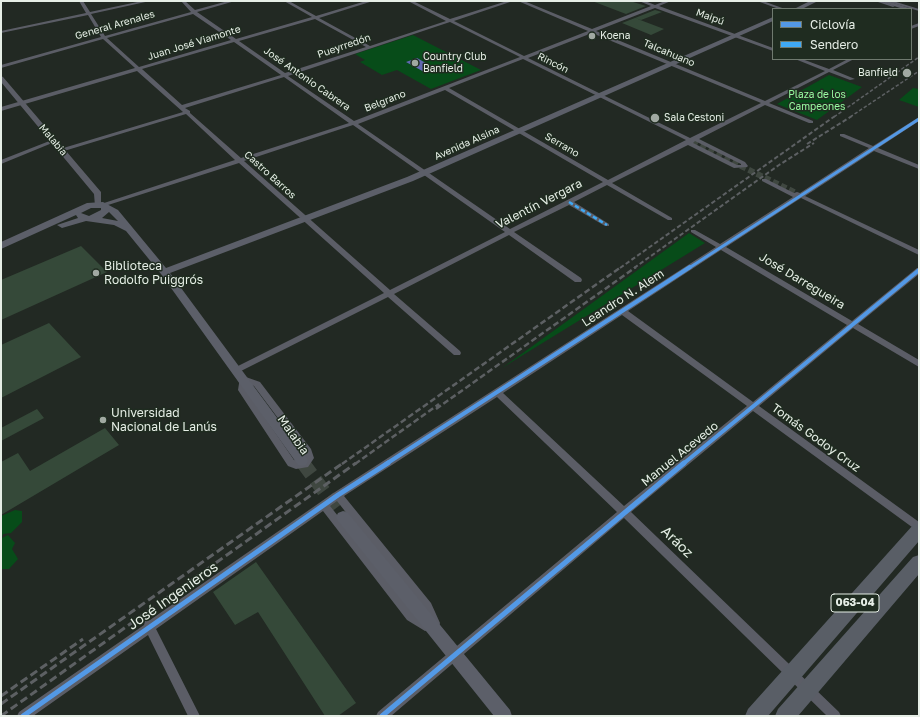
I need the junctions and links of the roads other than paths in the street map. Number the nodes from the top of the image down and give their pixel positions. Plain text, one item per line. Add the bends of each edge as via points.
1 (82, 1) edge
2 (148, 1) edge
3 (183, 1) edge
4 (234, 1) edge
5 (286, 1) edge
6 (371, 1) edge
7 (410, 1) edge
8 (511, 1) edge
9 (520, 1) edge
10 (640, 1) edge
11 (669, 1) edge
12 (759, 1) edge
13 (877, 1) edge
14 (882, 1) edge
15 (888, 1) edge
16 (817, 2) edge
17 (655, 6) junction
18 (780, 8) edge
19 (800, 8) edge
20 (808, 8) edge
21 (898, 8) edge
22 (904, 8) edge
23 (908, 8) edge
24 (194, 12) junction
25 (89, 13) junction
26 (316, 17) junction
27 (772, 20) edge
28 (450, 21) junction
29 (772, 24) edge
30 (593, 31) junction
31 (1, 32) edge
32 (738, 37) junction
33 (104, 38) junction
34 (234, 40) junction
35 (369, 47) junction
36 (772, 50) edge
37 (523, 58) junction
38 (800, 60) edge
39 (850, 60) edge
40 (675, 65) junction
41 (1, 67) edge
42 (139, 69) junction
43 (828, 71) junction
44 (285, 76) junction
45 (1, 78) edge
46 (852, 79) dead end
47 (445, 88) junction
48 (603, 97) junction
49 (22, 102) junction
50 (764, 103) junction
51 (182, 107) junction
52 (1, 109) edge
53 (188, 112) junction
54 (919, 119) edge
55 (810, 122) dead end
56 (352, 123) junction
57 (522, 133) junction
58 (842, 135) dead end
59 (690, 140) junction
60 (54, 141) junction
61 (873, 148) junction
62 (62, 150) junction
63 (239, 160) junction
64 (1, 162) edge
65 (919, 167) edge
66 (426, 175) junction
67 (764, 180) dead end
68 (607, 183) junction
69 (798, 195) junction
70 (569, 202) junction
71 (102, 205) junction
72 (86, 216) junction
73 (670, 219) dead end
74 (307, 221) junction
75 (607, 225) dead end
76 (126, 228) junction
77 (693, 231) dead end
78 (511, 232) junction
79 (1, 246) edge
80 (720, 247) junction
81 (1, 251) edge
82 (919, 253) edge
83 (919, 270) edge
84 (166, 275) junction
85 (578, 280) dead end
86 (388, 294) junction
87 (622, 311) junction
88 (852, 325) junction
89 (457, 353) dead end
90 (919, 364) edge
91 (240, 374) junction
92 (497, 392) junction
93 (753, 406) junction
94 (302, 460) tunnel mouth
95 (338, 494) junction
96 (324, 504) junction
97 (624, 512) junction
98 (343, 517) tunnel mouth
99 (919, 529) edge
100 (919, 562) edge
101 (149, 625) junction
102 (442, 638) junction
103 (455, 655) junction
104 (792, 675) junction
105 (807, 690) junction
106 (23, 716) edge
107 (194, 716) edge
108 (382, 716) edge
109 (504, 716) edge
110 (754, 716) edge
111 (784, 716) edge
112 (835, 716) edge

1 - 25 street, Castro Barros
2 - 25 street
3 - 24 street, José Antonio Cabrera
4 - 24 street, General Arenales
5 - 26 street
6 - 26 street, Juan José Viamonte
7 - 28 street, Rincón
8 - 28 street, Pueyrredón
9 - 30 street, Talcahuano
10 - 17 street, Maipú
11 - 17 street, Belgrano
12 - 18 street
13 - 21 street
14 - 22 street
15 - 23 street
16 - 19 main road
16 - 20 main road
17 - 30 street, Belgrano
17 - 32 street, Maipú
24 - 33 street, General Arenales
24 - 34 street, José Antonio Cabrera
25 - 31 street
25 - 33 street, Castro Barros
26 - 34 street, Juan José Viamonte
26 - 35 street
27 - 32 main road, Avenida Alsina
28 - 35 street, Pueyrredón
28 - 37 street, Rincón
29 - 32 main road, Avenida Alsina
30 - 37 street, Belgrano
30 - 40 street, Talcahuano
32 - 36 street, Maipú
32 - 40 main road, Avenida Alsina
33 - 41 street, General Arenales
33 - 42 street, Castro Barros
34 - 42 street, Juan José Viamonte
34 - 44 street, José Antonio Cabrera
35 - 44 street, Pueyrredón
37 - 47 street, Belgrano
37 - 48 street, Rincón
38 - 43 street
39 - 43 street, Valentín Vergara
40 - 48 main road, Avenida Alsina
40 - 50 street, Talcahuano
42 - 49 street, Juan José Viamonte
42 - 51 street, Castro Barros
43 - 46 street
43 - 50 street, Valentín Vergara
44 - 51 street, Pueyrredón
44 - 56 street, José Antonio Cabrera
45 - 49 street, Malabia
47 - 56 street, Belgrano
47 - 57 street, Serrano
48 - 57 main road, Avenida Alsina
48 - 59 street, Rincón
49 - 52 street, Juan José Viamonte
49 - 60 street, Malabia
50 - 55 street, Talcahuano
50 - 59 street, Valentín Vergara
51 - 53 street, Castro Barros
53 - 62 street
53 - 63 street, Castro Barros
54 - 61 street, Leandro N. Alem
56 - 63 street, Belgrano
56 - 66 street, José Antonio Cabrera
57 - 66 main road, Avenida Alsina
57 - 68 street, Serrano
58 - 61 street
59 - 59 street via 736,167 745,166 743,163
59 - 68 street, Valentín Vergara
60 - 62 street, Malabia
60 - 64 street
61 - 65 street
61 - 69 street, Leandro N. Alem
62 - 71 street, Malabia via 98,194
63 - 71 street, Belgrano
63 - 74 street, Castro Barros
66 - 74 main road, Avenida Alsina
66 - 78 street, José Antonio Cabrera
67 - 69 street
68 - 70 street, Valentín Vergara
68 - 73 street, Serrano
69 - 80 street, Leandro N. Alem
69 - 82 street
70 - 75 street
70 - 78 street, Valentín Vergara
71 - 72 main road via 90,205
71 - 72 main road via 105,211 103,214
71 - 76 main road, Malabia via 115,212
72 - 76 main road
72 - 79 main road
72 - 81 main road via 46,230
74 - 84 main road, Avenida Alsina
74 - 86 street, Castro Barros
76 - 84 main road, Malabia
77 - 80 street, José Darregueira
78 - 85 street, José Antonio Cabrera
78 - 86 street, Valentín Vergara
80 - 87 street, Leandro N. Alem
80 - 88 street, José Darregueira
83 - 88 street, Manuel Acevedo
84 - 91 main road, Malabia
86 - 89 street, Castro Barros
86 - 91 street, Valentín Vergara
87 - 92 street, Leandro N. Alem
87 - 93 street, Tomás Godoy Cruz
88 - 90 street, José Darregueira
88 - 93 street, Manuel Acevedo
91 - 91 street, Malabia via 242,390 291,462 296,465 305,464 309,458 308,452 257,384
91 - 94 main road, Malabia
92 - 95 street, Leandro N. Alem
92 - 97 street, Aráoz
93 - 97 street, Manuel Acevedo
93 - 99 street, Tomás Godoy Cruz
95 - 96 street, José Ingenieros
95 - 102 street via 427,606
96 - 101 street, José Ingenieros
96 - 102 street via 411,616
97 - 103 street, Manuel Acevedo
97 - 104 street, Aráoz
98 - 102 main road
99 - 104 main road, 063-04
100 - 105 main road, 063-04
101 - 106 street, José Ingenieros
101 - 107 street
102 - 103 main road
103 - 108 street, Manuel Acevedo
103 - 109 main road
104 - 105 street, Aráoz
104 - 110 main road, 063-04
105 - 111 main road, 063-04
105 - 112 street, Aráoz

